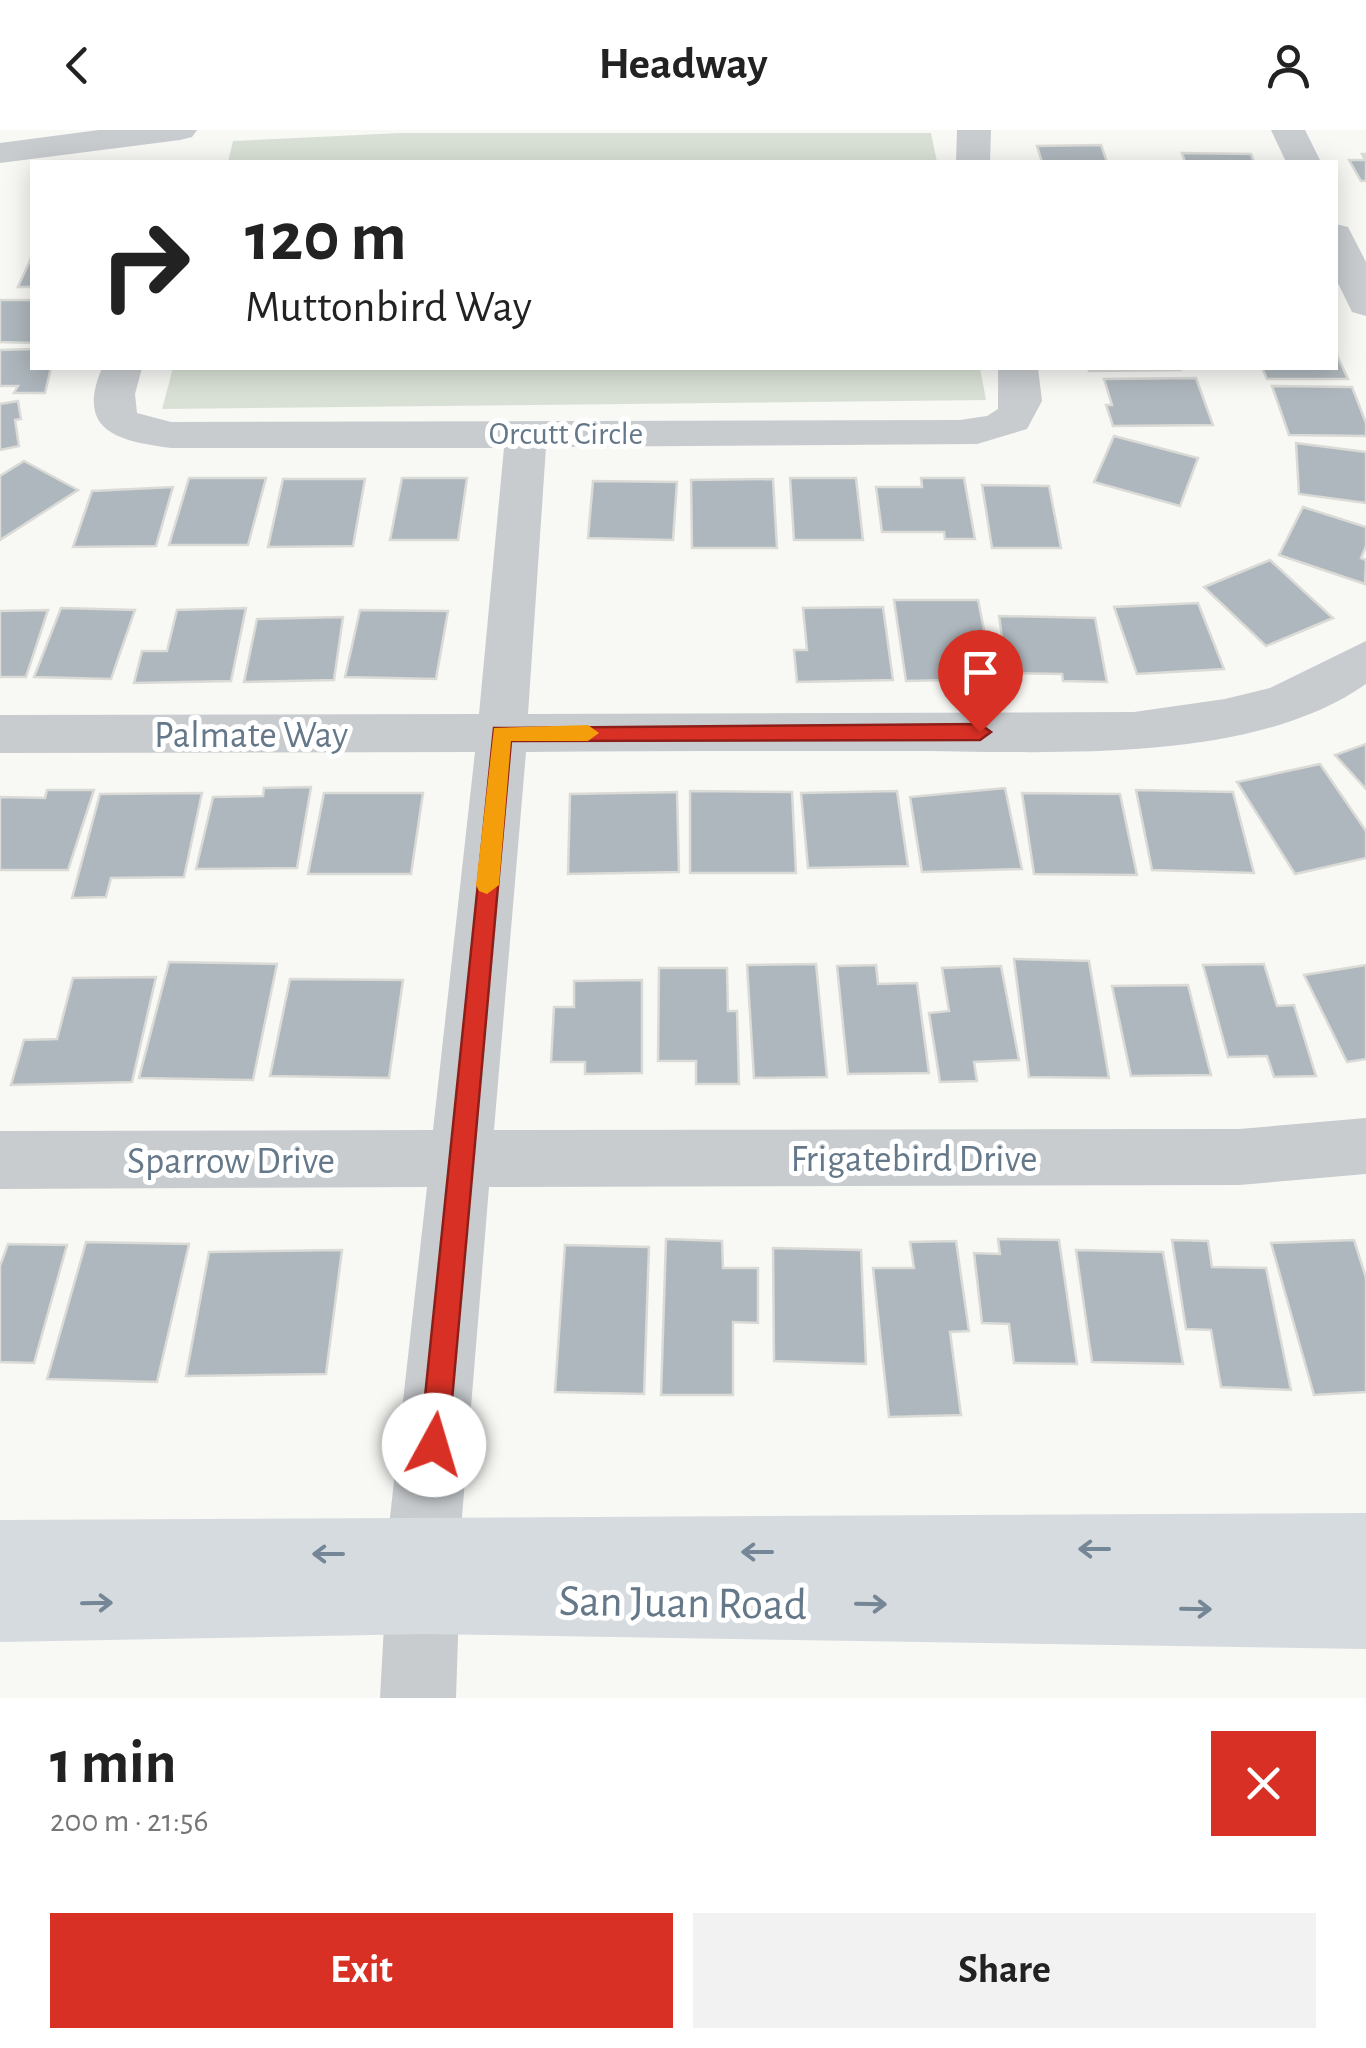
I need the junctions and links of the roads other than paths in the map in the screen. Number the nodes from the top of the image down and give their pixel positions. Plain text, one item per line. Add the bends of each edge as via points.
1 (180, 130) edge
2 (193, 130) edge
3 (974, 130) edge
4 (1288, 130) edge
5 (0, 153) edge
6 (194, 160) edge
7 (973, 160) edge
8 (1302, 160) edge
9 (1338, 241) edge
10 (1366, 304) edge
11 (121, 370) edge
12 (1018, 370) edge
13 (526, 433) junction
14 (1366, 659) edge
15 (0, 734) edge
16 (502, 734) junction
17 (1366, 1146) edge
18 (0, 1160) edge
19 (462, 1160) junction
20 (1366, 1549) edge
21 (0, 1556) edge
22 (425, 1576) junction
23 (0, 1604) edge
24 (1366, 1612) edge
25 (418, 1698) edge

1 - 5 street
2 - 6 street
3 - 7 street
4 - 8 street
9 - 10 street
11 - 13 street, Orcutt Circle via 113,408 119,421 141,431
12 - 13 street, Orcutt Circle via 1025,396 1010,423 960,434
13 - 16 street
14 - 16 street, Palmate Way via 1289,700 1219,722 1134,730
15 - 16 street, Palmate Way
16 - 19 street
17 - 19 street, Frigatebird Drive via 1239,1157
18 - 19 street, Sparrow Drive
19 - 22 street
20 -> 22 main road, San Juan Road
22 -> 21 main road, San Juan Road
23 -> 22 main road, San Juan Road
22 -> 24 main road, San Juan Road
22 - 25 street

